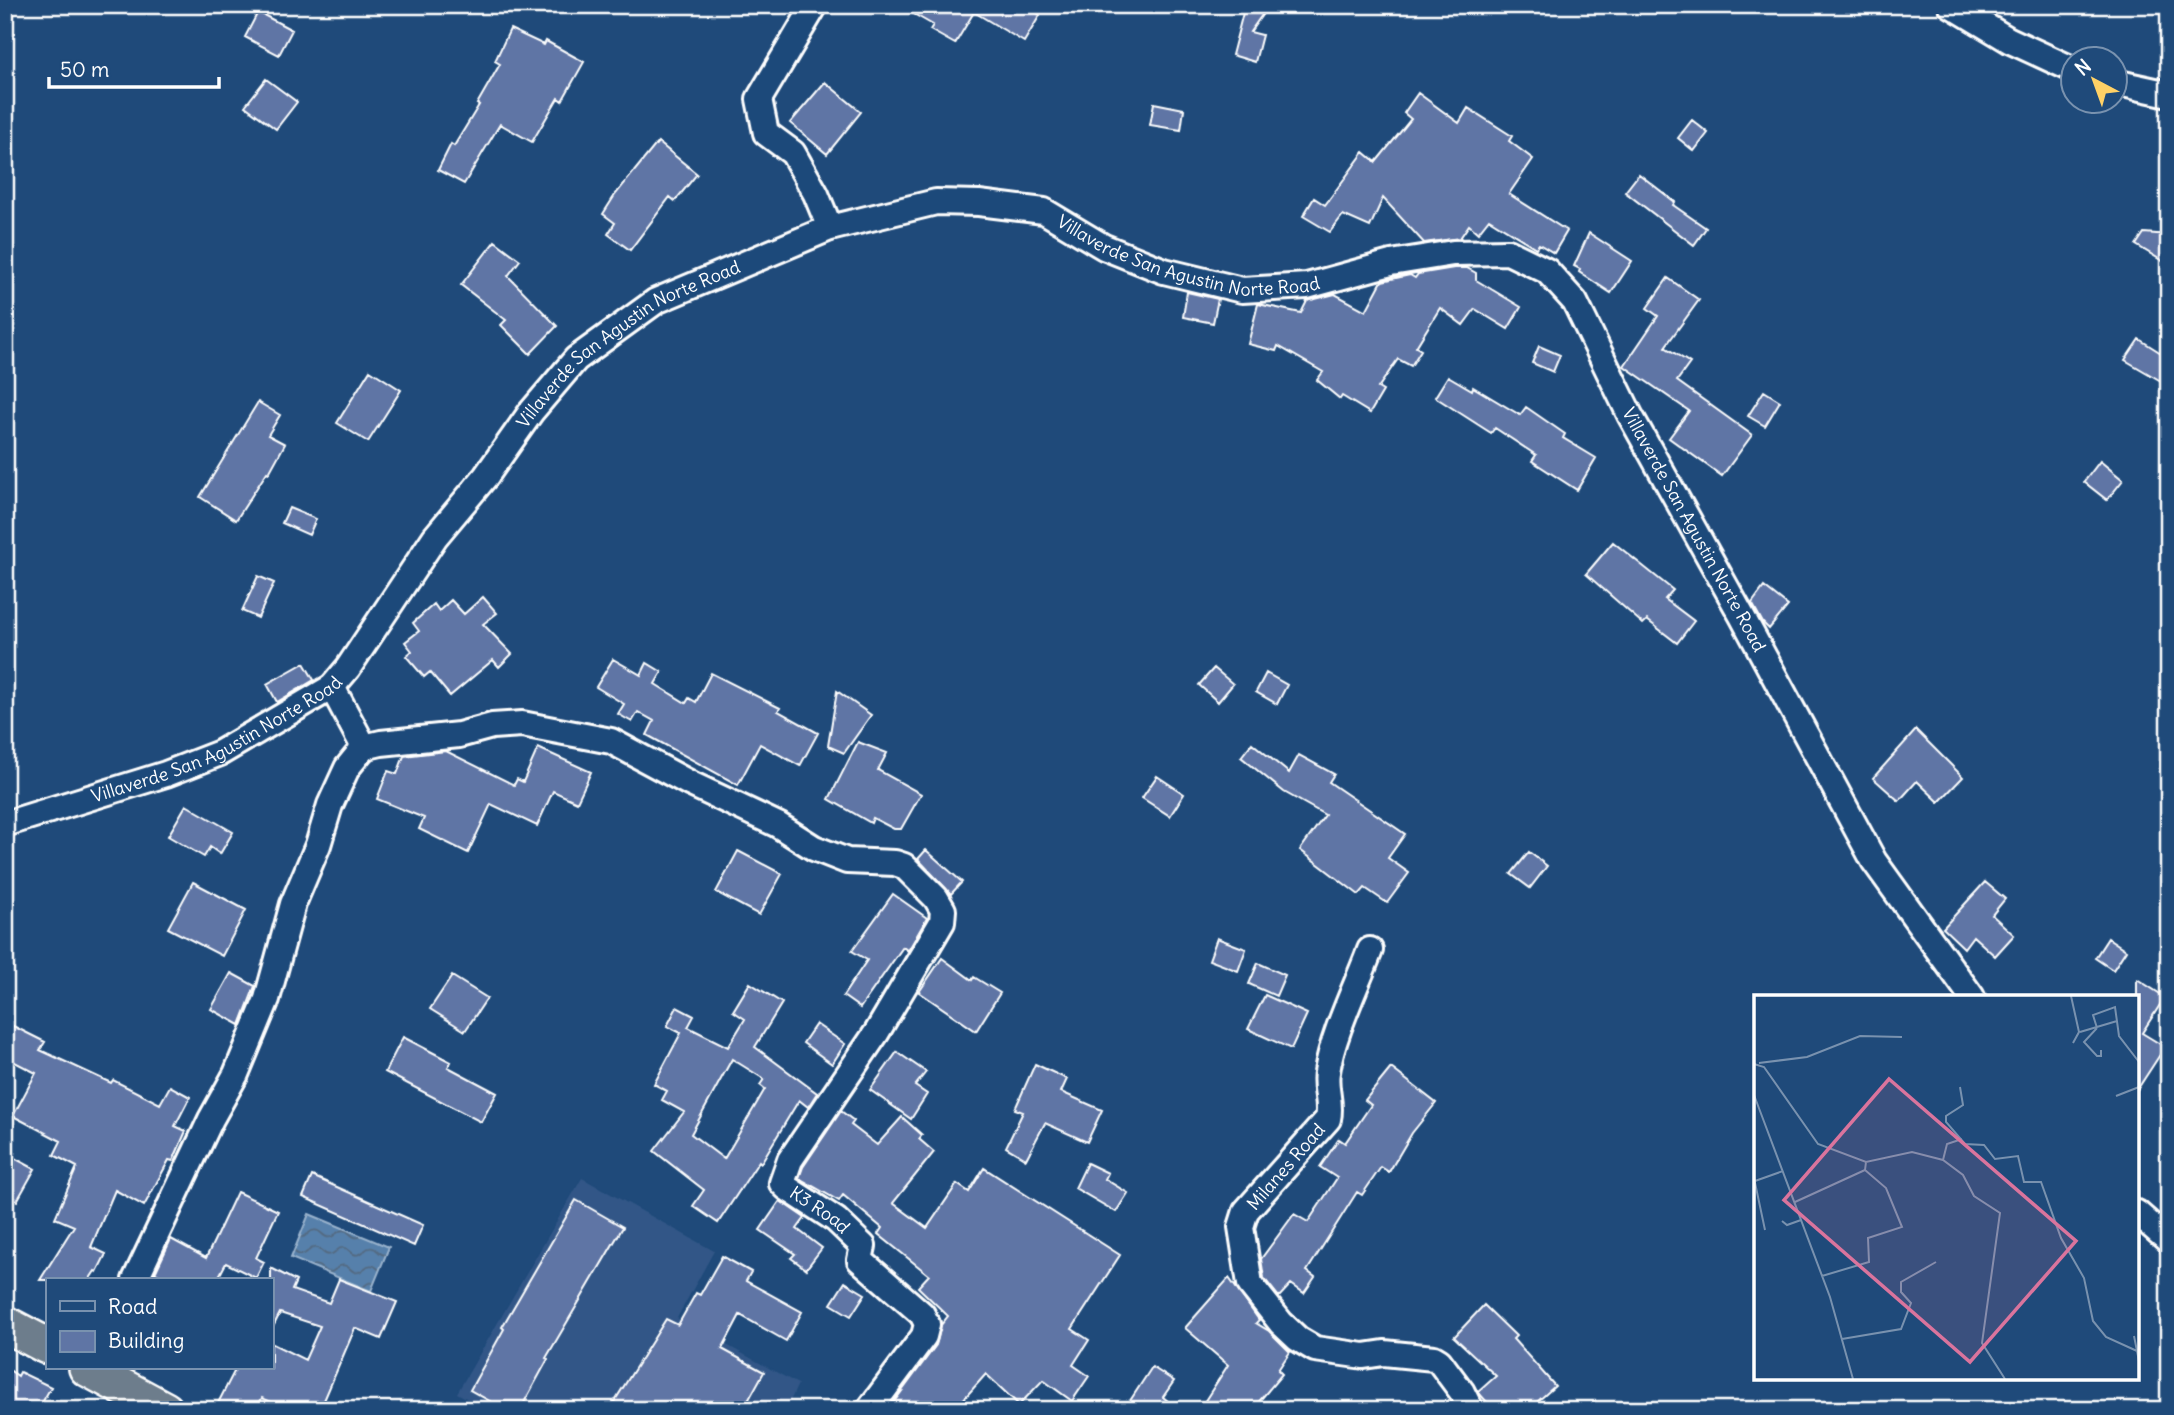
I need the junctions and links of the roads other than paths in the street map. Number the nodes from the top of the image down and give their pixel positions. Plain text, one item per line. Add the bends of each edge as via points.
1 (815, 5) edge
2 (1951, 5) edge
3 (2058, 62) edge
4 (2128, 85) edge
5 (2169, 94) edge
6 (830, 228) junction
7 (332, 687) junction
8 (364, 747) junction
9 (5, 824) edge
10 (1370, 950) dead end
11 (1971, 995) edge
12 (2139, 1215) edge
13 (2169, 1241) edge
14 (136, 1278) edge
15 (5, 1324) edge
16 (46, 1345) edge
17 (91, 1370) edge
18 (165, 1410) edge
19 (869, 1410) edge
20 (1471, 1410) edge

1 - 6 street via 759,99 766,133 793,153
2 - 3 street via 2009,40
4 - 5 street
6 - 7 street, Villaverde San Agustin Norte Road via 656,301 576,359 435,537
6 - 11 street, Villaverde San Agustin Norte Road via 936,202 1044,211 1104,247 1164,271 1242,290 1307,286 1391,263 1474,251 1508,252 1547,271 1575,302 1630,415 1874,861
7 - 8 street
7 - 9 street, Villaverde San Agustin Norte Road via 220,753
8 - 14 street via 347,768 330,805 293,904 267,999 236,1074
8 - 19 street, K3 Road via 522,724 611,741 778,825 814,848 847,861 904,866 936,898 943,909 942,922 877,1032 790,1160 782,1183 836,1220 863,1246 860,1260 922,1314 927,1324 924,1336
10 - 20 street, Milanes Road via 1330,1056 1325,1090 1331,1106 1328,1119 1242,1221 1250,1284 1281,1323 1315,1349 1434,1358
12 - 13 street
15 - 16 highway
17 - 18 highway

